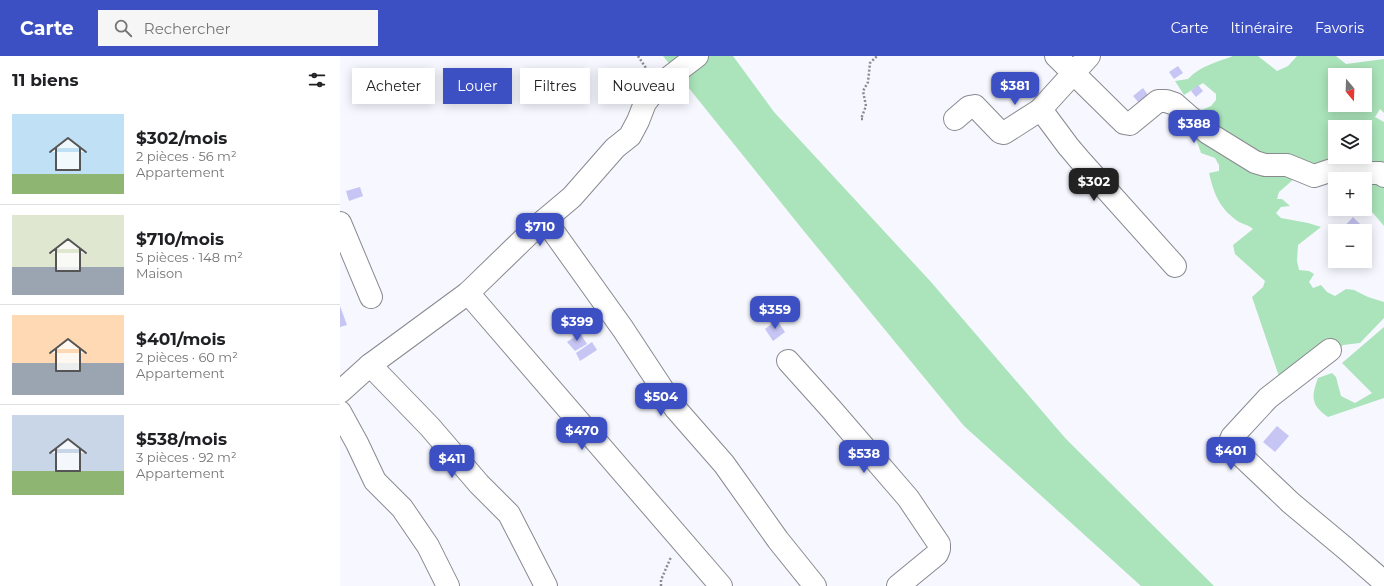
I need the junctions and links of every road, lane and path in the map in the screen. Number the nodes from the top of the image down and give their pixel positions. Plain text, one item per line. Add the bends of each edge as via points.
1 (697, 56) edge
2 (877, 56) edge
3 (1056, 56) edge
4 (1089, 56) edge
5 (1073, 74) junction
6 (1040, 110) junction
7 (863, 119) dead end
8 (956, 119) dead end
9 (1384, 176) edge
10 (544, 220) junction
11 (340, 223) edge
12 (1175, 266) dead end
13 (468, 293) junction
14 (371, 298) dead end
15 (1330, 350) dead end
16 (788, 362) dead end
17 (370, 365) junction
18 (340, 392) edge
19 (340, 412) edge
20 (679, 538) junction
21 (1384, 582) edge
22 (448, 586) edge
23 (546, 586) edge
24 (661, 586) edge
25 (721, 586) edge
26 (815, 586) edge
27 (898, 586) edge

1 - 10 street via 658,86 645,103 630,136 615,148 572,197
2 - 7 path via 870,63 868,82 862,91 866,106
3 - 5 street
4 - 5 street
5 - 6 street
5 - 9 street via 1124,123 1130,124 1158,101 1166,102 1175,104 1208,134 1255,162 1265,165 1287,164 1314,176 1347,165
6 - 8 street via 1004,133 975,106 969,107
6 - 12 street via 1079,159
10 - 13 street
10 - 26 street via 623,329 675,408 724,464 778,540
11 - 14 street
13 - 17 street
13 - 20 street
15 - 21 street via 1268,398 1230,442 1231,446 1291,502
16 - 27 street via 908,498 940,544 937,554
17 - 18 street
17 - 23 street via 509,514
19 - 22 street via 375,481 402,508 428,546
20 - 24 path via 661,580
20 - 25 street

